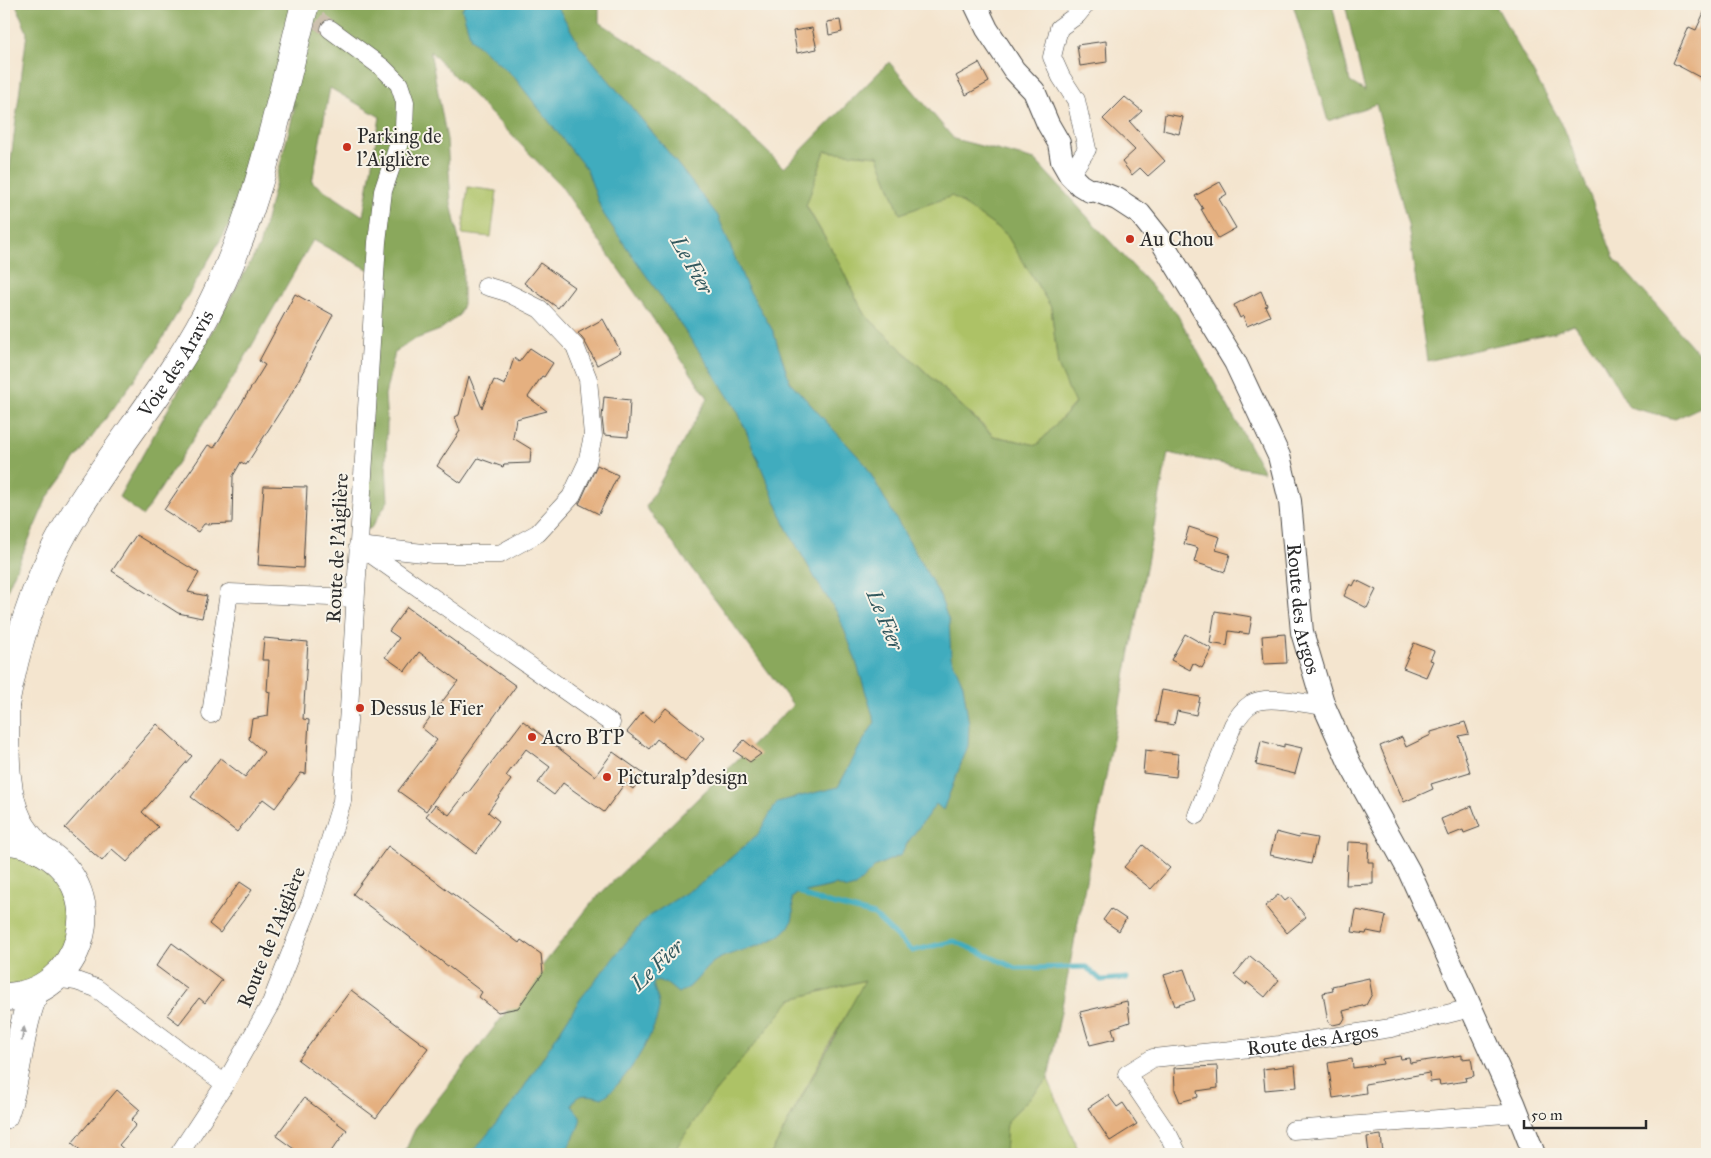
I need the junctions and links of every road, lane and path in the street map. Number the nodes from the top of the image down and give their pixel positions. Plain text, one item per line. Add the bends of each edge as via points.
1 (305, 4) edge
2 (975, 4) edge
3 (1086, 4) edge
4 (330, 29) tunnel mouth
5 (1066, 168) junction
6 (486, 286) dead end
7 (358, 546) junction
8 (355, 598) junction
9 (1324, 706) junction
10 (4, 707) edge
11 (211, 714) dead end
12 (611, 723) dead end
13 (1197, 815) dead end
14 (4, 841) edge
15 (40, 850) junction
16 (75, 950) junction
17 (45, 985) junction
18 (96, 988) junction
19 (4, 997) edge
20 (1473, 1013) junction
21 (1321, 1050) dead end
22 (225, 1084) junction
23 (1518, 1113) junction
24 (4, 1115) edge
25 (1293, 1130) dead end
26 (179, 1154) edge
27 (1178, 1154) edge
28 (1534, 1154) edge

1 - 10 main road, Voie des Aravis via 258,184 230,263 206,315 180,359 82,503 44,571 23,629
2 - 5 street, Route des Argos via 986,29 1014,70 1034,91 1048,124 1047,139 1052,157
3 - 5 street via 1059,28 1052,57 1076,100 1087,149
4 - 7 street, Route de l'Aiglière via 383,68 399,84 405,102 404,128 383,191 378,230
5 - 9 street, Route des Argos via 1080,185 1090,191 1090,196 1140,214 1160,239 1235,362 1279,456 1290,501 1302,632
6 - 7 street via 540,309 575,346 588,379 593,436 587,463 571,497 538,533 500,554 433,554
7 - 8 street, Route de l'Aiglière
7 - 12 street
8 - 11 street via 229,593
8 - 22 street, Route de l'Aiglière via 342,801 312,899 271,1004
9 - 13 street via 1265,699 1252,703 1233,724
9 - 20 street, Route des Argos via 1350,764 1409,871
10 - 15 main road, Voie des Aravis via 10,801 19,822
14 - 15 main road
15 - 16 main road via 62,866 78,892 82,923
16 - 17 main road via 70,960
16 - 18 street
17 - 18 street via 76,980
17 - 19 main road via 16,997
24 -> 17 main road via 16,1074 24,1026
18 - 22 street
20 - 21 street
20 - 23 street, Route des Argos
20 - 27 street, Route des Argos via 1280,1045 1153,1058 1127,1074
22 - 26 street, Route de l'Aiglière
23 - 25 street
23 - 28 street, Route des Argos

